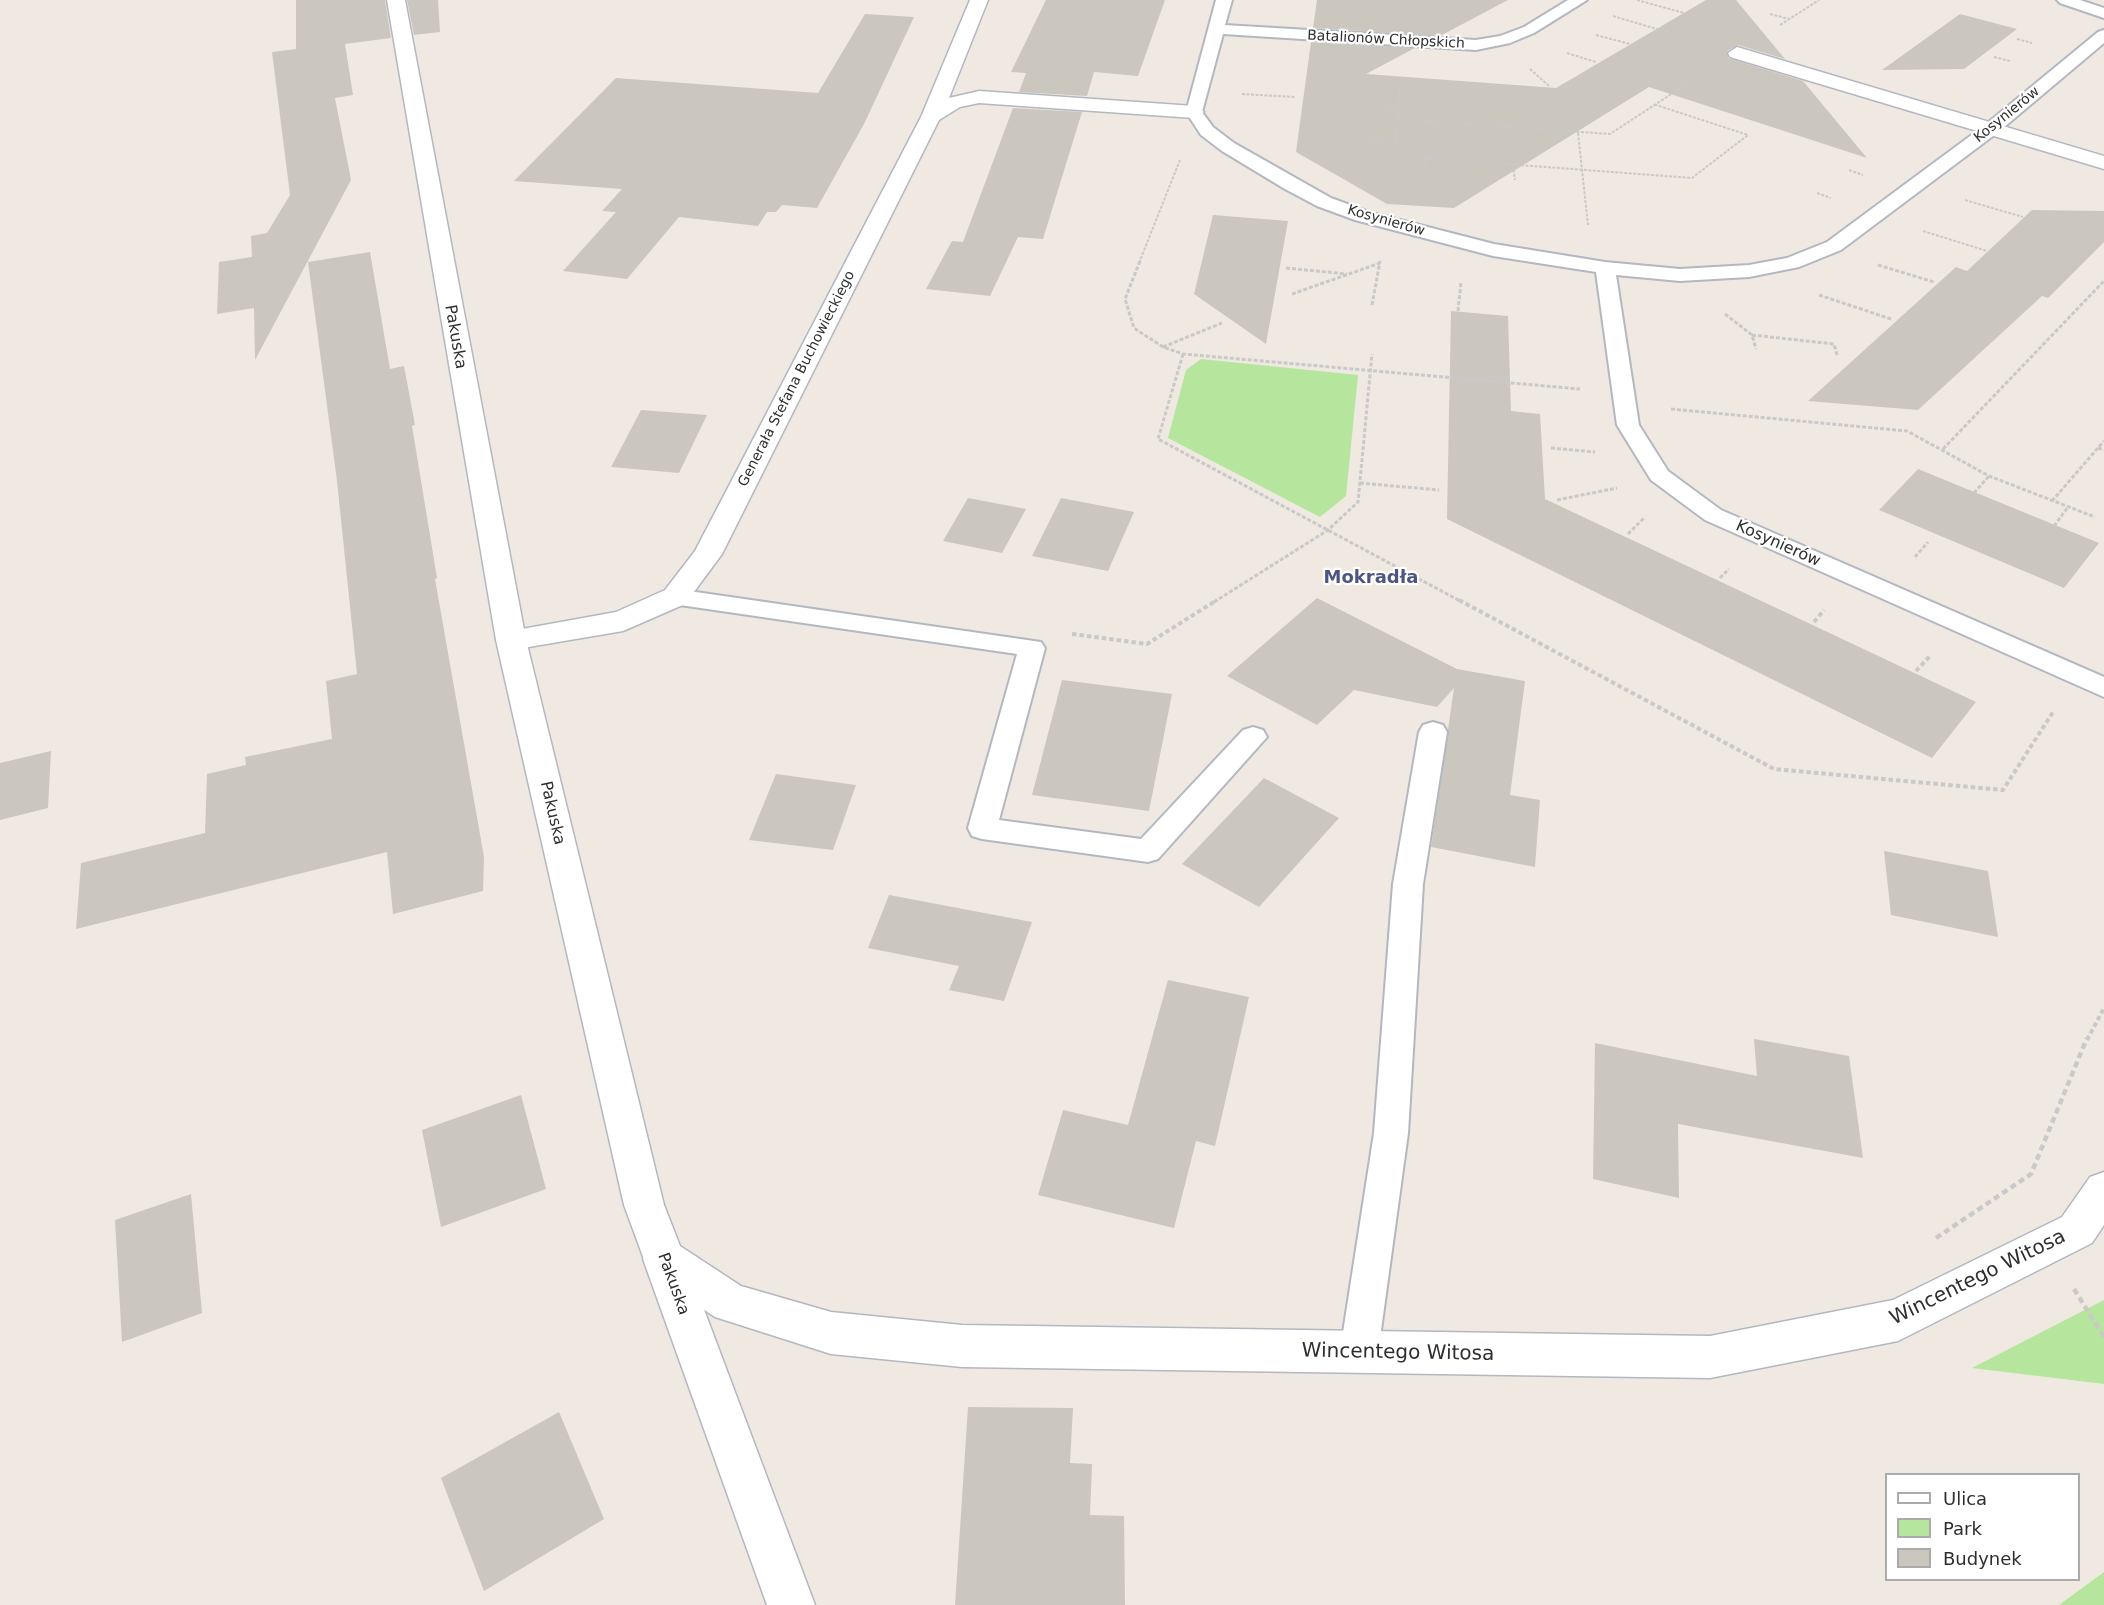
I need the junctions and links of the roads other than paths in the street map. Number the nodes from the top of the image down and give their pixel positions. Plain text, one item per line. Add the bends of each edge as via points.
1 (396, 0) edge
2 (979, 0) edge
3 (1224, 0) edge
4 (1579, 0) edge
5 (2065, 0) edge
6 (2104, 13) edge
7 (1218, 29) junction
8 (2104, 35) edge
9 (1737, 53) road end
10 (1194, 112) junction
11 (931, 117) junction
12 (1991, 129) junction
13 (2104, 163) edge
14 (1605, 268) junction
15 (675, 597) junction
16 (511, 640) junction
17 (2104, 688) edge
18 (1433, 732) dead end
19 (1253, 737) dead end
20 (2104, 1191) edge
21 (664, 1259) junction
22 (1359, 1352) junction
23 (791, 1605) edge

1 - 16 street, Pakuska
2 - 11 street, Generała Stefana Buchowieckiego
3 - 7 lane
4 - 7 lane, Batalionów Chłopskich via 1529,30 1476,45
5 - 6 lane
7 - 10 lane
8 - 12 lane, Kosynierów
9 - 12 street
10 - 11 street via 979,97 954,102
10 - 14 lane, Kosynierów via 1207,131 1228,147 1324,202 1362,216 1493,250
11 - 15 street, Generała Stefana Buchowieckiego via 708,554
12 - 13 street
12 - 14 lane, Kosynierów via 1834,246 1792,263 1749,271 1680,275
14 - 17 lane, Kosynierów via 1629,425 1659,475 1713,515
15 - 16 street, Generała Stefana Buchowieckiego via 623,621
15 - 19 lane via 1032,648 982,828 1149,851
16 - 21 street, Pakuska via 644,1205
18 - 22 lane via 1407,884 1391,1133
20 - 22 street, Wincentego Witosa via 2077,1230 1898,1320 1710,1357
21 - 22 street, Wincentego Witosa via 730,1304 831,1334 962,1346
21 - 23 street, Pakuska

